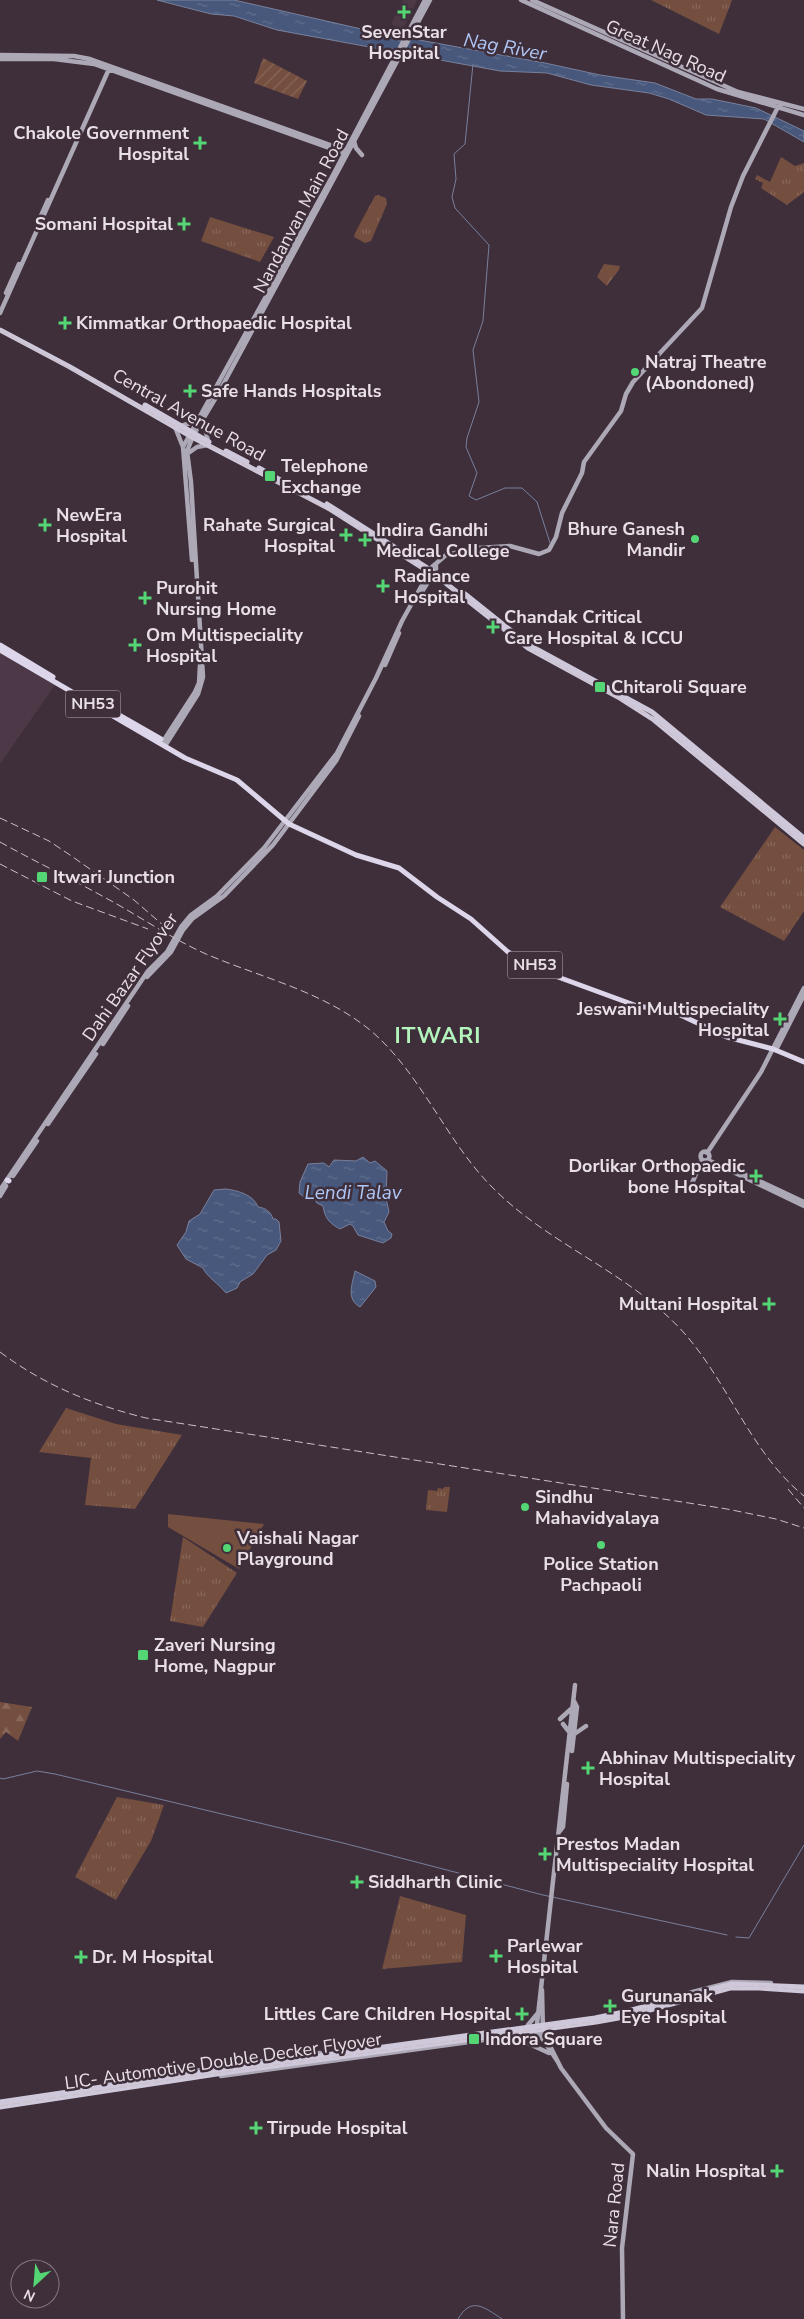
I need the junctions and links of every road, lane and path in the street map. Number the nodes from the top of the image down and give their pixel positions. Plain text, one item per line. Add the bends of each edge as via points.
1 (425, 0) edge
2 (430, 0) edge
3 (521, 0) edge
4 (532, 0) edge
5 (408, 35) junction
6 (399, 54) junction
7 (0, 55) edge
8 (0, 59) edge
9 (109, 67) junction
10 (780, 103) junction
11 (804, 109) edge
12 (776, 110) junction
13 (804, 115) edge
14 (354, 140) junction
15 (330, 148) junction
16 (346, 152) junction
17 (362, 155) dead end
18 (337, 168) junction
19 (0, 306) edge
20 (0, 313) edge
21 (0, 328) edge
22 (203, 418) junction
23 (197, 421) junction
24 (174, 426) junction
25 (181, 426) junction
26 (191, 434) junction
27 (208, 443) junction
28 (183, 446) junction
29 (187, 454) junction
30 (432, 572) junction
31 (0, 645) edge
32 (0, 650) edge
33 (31, 666) junction
34 (164, 743) junction
35 (187, 758) junction
36 (771, 814) junction
37 (287, 822) junction
38 (804, 838) edge
39 (804, 844) edge
40 (804, 988) edge
41 (804, 996) edge
42 (785, 1029) junction
43 (774, 1049) junction
44 (804, 1062) edge
45 (707, 1157) junction
46 (691, 1186) dead end
47 (2, 1189) edge
48 (0, 1196) edge
49 (804, 1204) edge
50 (575, 1685) dead end
51 (574, 1701) junction
52 (572, 1709) junction
53 (586, 1726) dead end
54 (572, 1735) junction
55 (804, 1986) edge
56 (804, 1992) edge
57 (540, 2012) junction
58 (550, 2022) junction
59 (540, 2024) junction
60 (528, 2025) junction
61 (540, 2032) junction
62 (512, 2036) junction
63 (550, 2053) junction
64 (558, 2062) junction
65 (0, 2102) edge
66 (0, 2108) edge
67 (623, 2319) edge

1 - 5 main road
2 - 5 main road, Nandanvan Main Road
3 - 12 main road, Great Nag Road via 717,89
4 - 10 main road, Great Nag Road via 718,84
5 - 6 main road, Nandanvan Main Road
6 - 14 main road, Nandanvan Main Road
6 - 16 main road
7 - 9 main road via 74,56
8 - 9 main road via 73,60
9 - 15 main road
9 - 16 main road
9 - 19 main road
9 - 20 main road
10 - 11 main road, Great Nag Road
10 - 12 main road
12 - 13 main road, Great Nag Road
12 - 30 main road, Dahi Bazar Flyover via 731,207 702,308 633,382 621,411 584,462 549,550 539,554 510,546 478,548 446,556
14 - 16 main road, Nandanvan Main Road
14 - 17 main road
15 - 16 main road
15 - 18 main road via 337,158
16 - 18 main road
16 - 22 main road, Nandanvan Main Road
18 - 23 main road
21 - 24 main road
21 - 25 main road, Central Avenue Road
22 - 26 main road, Nandanvan Main Road
22 - 27 main road
23 - 25 main road
23 - 26 main road
24 - 26 main road
24 - 28 main road
25 - 26 main road, Central Avenue Road
26 - 27 main road
26 - 28 main road
26 - 29 main road, Nandanvan Main Road
27 - 29 main road
27 - 30 main road via 328,508
28 - 34 main road via 199,682
29 - 34 main road, Nandanvan Main Road via 203,678 198,694
30 - 36 main road via 528,646 652,712
30 - 37 main road, Dahi Bazar Flyover via 339,753
31 - 33 highway, NH53
32 - 33 highway, NH53
33 - 34 highway, NH53
34 - 35 highway, NH53
34 - 35 highway, NH53
35 - 37 highway, NH53 via 237,780
36 - 38 main road
36 - 39 main road
37 - 43 highway, NH53 via 356,856 400,868 471,919 508,952 558,977 637,1006 672,1011 727,1037
37 - 47 main road, Dahi Bazar Flyover via 211,903 192,918 171,952 148,975
40 - 42 main road
41 - 42 main road
42 - 43 main road
43 - 44 highway, NH53
43 - 45 main road
45 - 46 main road
45 - 49 main road
47 - 48 main road, Dahi Bazar Flyover
50 - 51 main road
51 - 52 main road
51 - 54 main road via 577,1707
52 - 54 main road
52 - 54 main road via 561,1721
53 - 54 main road
54 - 57 main road via 558,1827
55 - 58 main road via 732,1982 614,2012
55 - 65 main road, LIC- Automotive Double Decker Flyover via 732,1984 595,2018
56 - 61 main road via 728,1990 629,2017
56 - 66 main road, LIC- Automotive Double Decker Flyover via 730,1988 596,2022 230,2072
57 - 58 main road
57 - 59 main road
57 - 60 main road
58 - 59 main road
59 - 60 main road
59 - 61 main road
60 - 65 main road via 181,2072
61 - 62 main road
61 - 63 main road
61 - 64 main road
62 - 63 main road
62 - 66 main road
63 - 64 main road
64 - 67 main road, Nara Road via 606,2128 634,2154 622,2248

